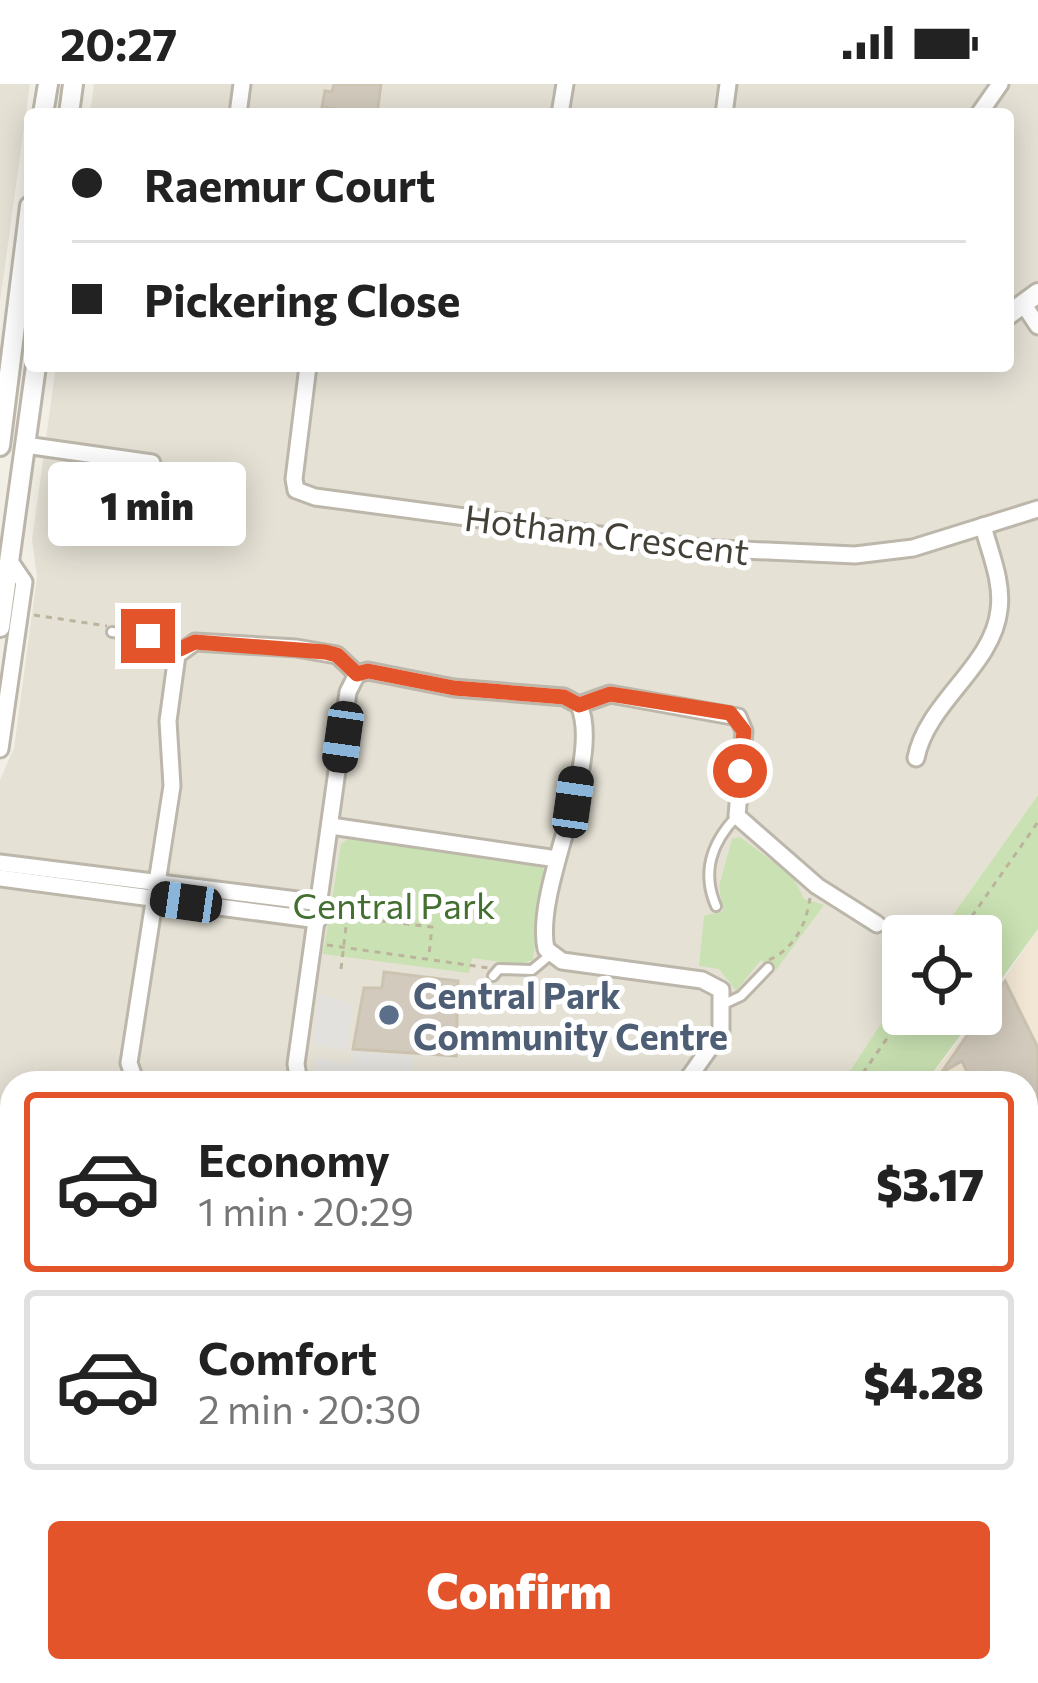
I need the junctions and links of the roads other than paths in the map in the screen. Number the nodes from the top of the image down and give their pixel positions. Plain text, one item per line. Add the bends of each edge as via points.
1 (24, 274) edge
2 (1023, 304) edge
3 (1038, 326) edge
4 (34, 372) edge
5 (307, 372) edge
6 (25, 445) junction
7 (0, 446) edge
8 (152, 463) dead end
9 (0, 475) edge
10 (21, 478) junction
11 (1038, 509) edge
12 (983, 526) junction
13 (9, 560) junction
14 (0, 627) edge
15 (114, 632) road end
16 (180, 649) junction
17 (357, 674) junction
18 (579, 705) junction
19 (0, 748) edge
20 (916, 758) dead end
21 (737, 816) junction
22 (331, 826) junction
23 (557, 860) junction
24 (0, 862) edge
25 (0, 878) edge
26 (62, 878) junction
27 (158, 890) junction
28 (716, 906) dead end
29 (319, 912) junction
30 (877, 923) road end
31 (550, 956) junction
32 (768, 968) road end
33 (494, 974) road end
34 (724, 1004) junction
35 (129, 1071) edge
36 (297, 1071) edge
37 (694, 1071) edge

1 - 7 street
2 - 3 street
4 - 6 street
5 - 12 street, Hotham Crescent via 294,468 296,490 307,495 743,550 884,554
6 - 8 street
6 - 10 street
9 - 10 street
10 - 13 street
11 - 12 street, Hotham Crescent
12 - 20 street via 1000,594 995,628 926,728
13 - 14 street
13 - 19 street via 24,582
15 - 16 lane
16 - 17 street via 195,642 325,652
16 - 27 street via 170,692 172,786
17 - 18 street
17 - 22 street
18 - 21 street via 610,694 738,717 744,731
18 - 23 street via 584,725
21 - 28 lane via 711,854
21 - 30 street via 817,886
22 - 23 street
22 - 29 street
23 - 31 street via 544,940
24 - 26 street
25 - 26 street
26 - 27 street
27 - 29 street
27 - 35 street
29 - 36 street
31 - 33 lane via 532,970
31 - 34 street via 701,980 721,990
32 - 34 lane
34 - 37 street via 721,1032

